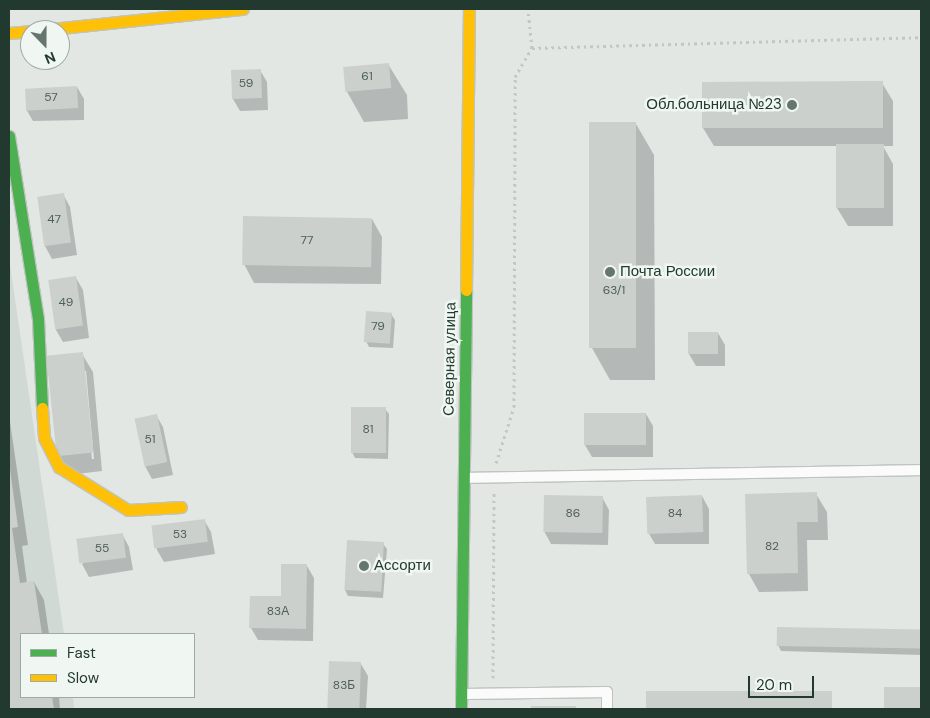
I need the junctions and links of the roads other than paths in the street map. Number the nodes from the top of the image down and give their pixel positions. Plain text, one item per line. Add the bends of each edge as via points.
1 (243, 9) edge
2 (469, 9) edge
3 (70, 27) edge
4 (9, 136) edge
5 (921, 470) edge
6 (464, 478) junction
7 (181, 507) dead end
8 (462, 694) junction
9 (461, 709) edge
10 (607, 709) edge

1 - 3 street
2 - 6 street, Северная улица
4 - 7 street via 38,319 44,438 59,467 128,510
5 - 6 lane
6 - 8 street, Северная улица
8 - 9 street, Северная улица
8 - 10 lane via 607,692

